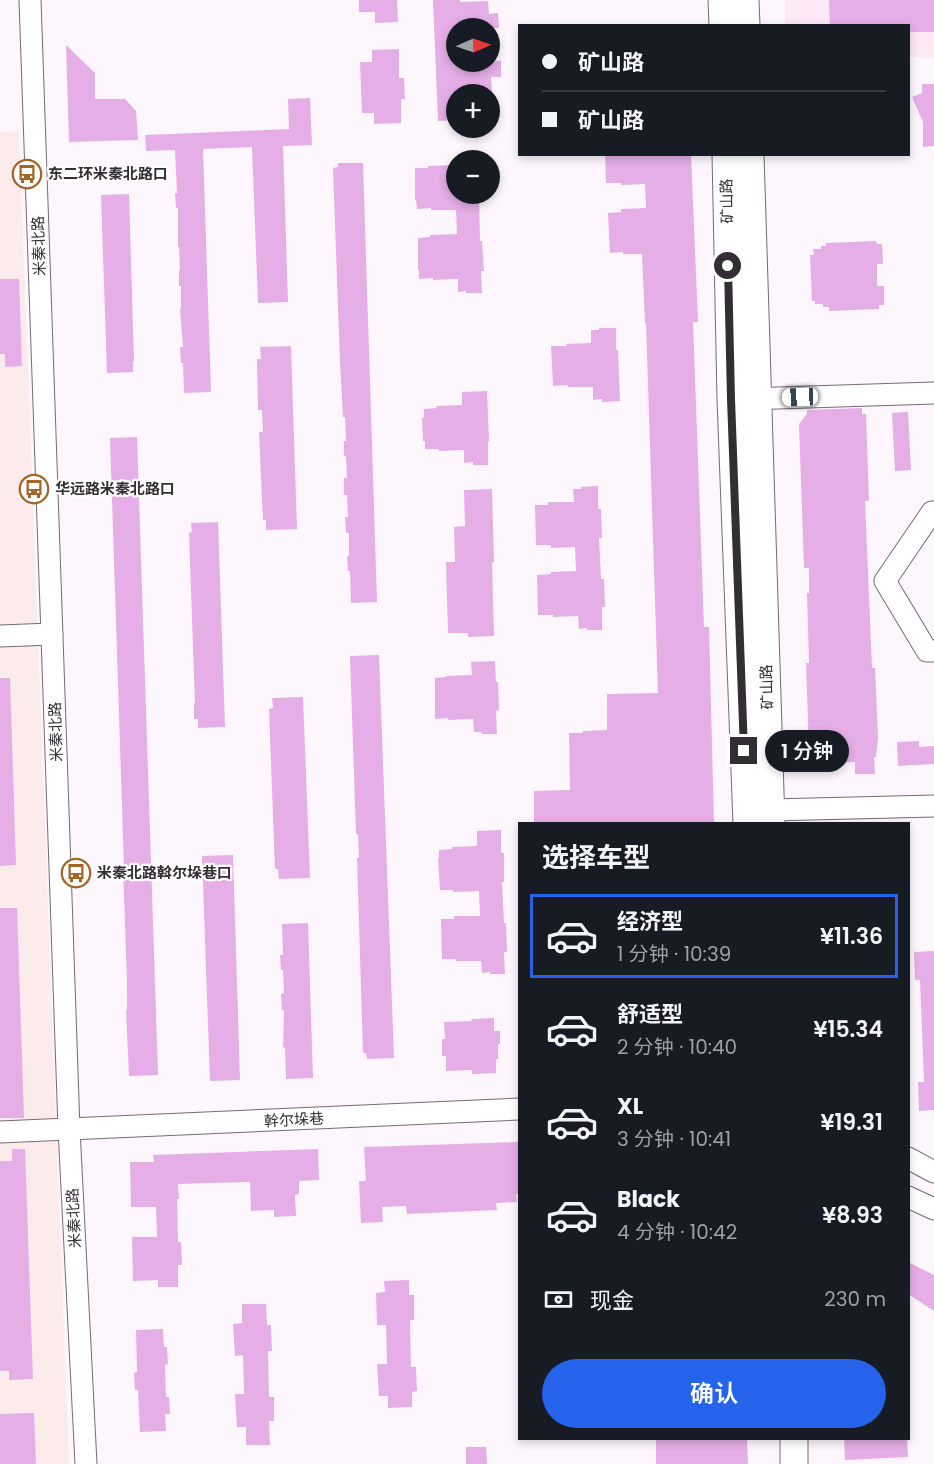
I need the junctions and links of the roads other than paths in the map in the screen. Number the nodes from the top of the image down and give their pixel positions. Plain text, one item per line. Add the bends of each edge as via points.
1 (30, 0) edge
2 (722, 0) edge
3 (745, 0) edge
4 (723, 24) edge
5 (746, 24) edge
6 (726, 156) edge
7 (750, 156) edge
8 (934, 379) edge
9 (785, 385) dead end
10 (934, 393) edge
11 (731, 399) junction
12 (758, 399) junction
13 (934, 512) edge
14 (52, 634) junction
15 (0, 636) edge
16 (934, 651) edge
17 (934, 806) edge
18 (771, 817) edge
19 (747, 822) edge
20 (518, 1110) edge
21 (69, 1129) junction
22 (0, 1132) edge
23 (910, 1159) edge
24 (934, 1172) edge
25 (910, 1198) edge
26 (934, 1209) edge
27 (776, 1440) edge
28 (794, 1440) edge
29 (86, 1464) edge
30 (777, 1464) edge
31 (794, 1464) edge

1 - 14 street, 米秦北路
2 - 4 main road
3 - 5 main road
6 - 11 main road, 矿山路
7 - 12 main road, 矿山路
8 - 9 street
10 - 12 street
11 - 12 street
11 - 19 main road, 矿山路
12 - 18 main road, 矿山路
13 - 16 street via 885,581 927,651
14 - 15 street
14 - 21 street, 米秦北路
17 - 18 street
20 - 21 street, 幹尔垛巷
21 - 22 street, 幹尔垛巷
21 - 29 street, 米秦北路
23 - 24 street
25 - 26 street
27 - 30 main road
28 - 31 main road

